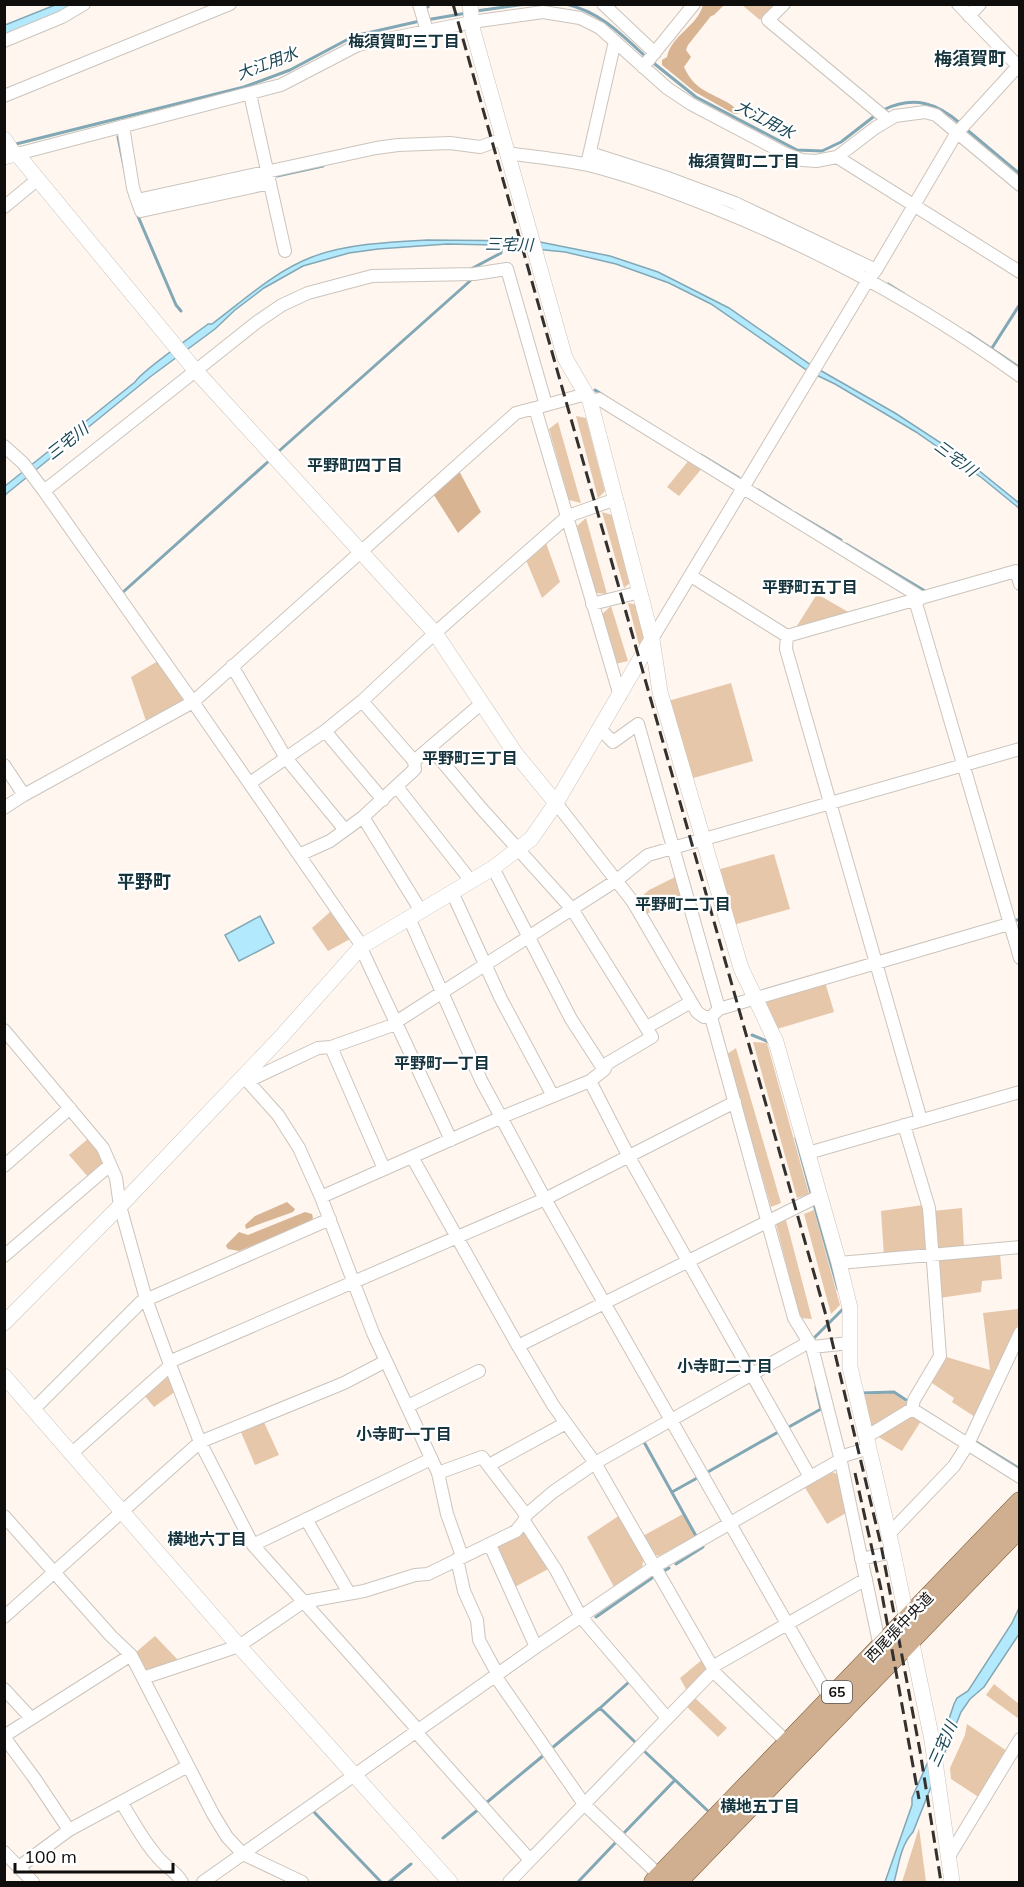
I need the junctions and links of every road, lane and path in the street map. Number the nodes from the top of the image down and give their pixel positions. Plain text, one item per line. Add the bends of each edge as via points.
1 (84, 4) edge
2 (230, 4) edge
3 (603, 4) edge
4 (676, 4) edge
5 (784, 4) edge
6 (958, 4) edge
7 (980, 4) edge
8 (690, 10) edge
9 (471, 13) edge
10 (969, 16) junction
11 (423, 20) edge
12 (4, 41) edge
13 (615, 41) junction
14 (649, 60) junction
15 (1019, 65) edge
16 (250, 94) junction
17 (4, 96) edge
18 (882, 115) junction
19 (123, 126) junction
20 (961, 129) junction
21 (4, 139) edge
22 (505, 146) junction
23 (12, 155) edge
24 (837, 157) junction
25 (588, 159) junction
26 (269, 178) junction
27 (38, 179) junction
28 (1020, 185) edge
29 (915, 205) junction
30 (4, 207) edge
31 (285, 251) dead end
32 (1020, 272) edge
33 (872, 275) junction
34 (192, 365) junction
35 (1020, 376) edge
36 (588, 397) junction
37 (540, 407) junction
38 (4, 446) edge
39 (744, 488) junction
40 (44, 491) junction
41 (616, 499) junction
42 (568, 516) junction
43 (360, 551) junction
44 (1018, 570) edge
45 (691, 576) junction
46 (1020, 584) edge
47 (640, 592) junction
48 (919, 599) junction
49 (592, 604) junction
50 (435, 633) junction
51 (788, 636) junction
52 (652, 639) junction
53 (232, 666) junction
54 (620, 696) junction
55 (362, 701) junction
56 (193, 702) junction
57 (482, 703) junction
58 (599, 728) junction
59 (325, 731) junction
60 (430, 747) junction
61 (1020, 749) edge
62 (286, 758) junction
63 (414, 760) junction
64 (4, 765) edge
65 (964, 765) junction
66 (250, 783) junction
67 (397, 787) junction
68 (24, 795) junction
69 (383, 800) junction
70 (556, 803) junction
71 (831, 803) junction
72 (4, 808) edge
73 (363, 817) junction
74 (345, 830) junction
75 (702, 840) junction
76 (674, 848) junction
77 (519, 850) junction
78 (299, 855) junction
79 (494, 868) junction
80 (617, 880) junction
81 (471, 881) junction
82 (452, 892) junction
83 (572, 909) junction
84 (415, 914) junction
85 (1010, 924) junction
86 (529, 937) junction
87 (362, 947) junction
88 (1020, 958) edge
89 (877, 962) junction
90 (485, 965) junction
91 (442, 993) junction
92 (756, 998) junction
93 (691, 1002) junction
94 (715, 1013) junction
95 (396, 1023) junction
96 (647, 1027) junction
97 (6, 1036) edge
98 (332, 1047) junction
99 (604, 1070) junction
100 (246, 1079) junction
101 (590, 1081) junction
102 (1020, 1092) edge
103 (553, 1096) junction
104 (735, 1102) junction
105 (70, 1108) junction
106 (502, 1117) junction
107 (921, 1120) junction
108 (904, 1125) junction
109 (451, 1140) junction
110 (808, 1153) junction
111 (412, 1157) junction
112 (629, 1157) junction
113 (110, 1165) junction
114 (4, 1166) edge
115 (384, 1169) junction
116 (819, 1196) junction
117 (321, 1197) junction
118 (545, 1199) junction
119 (120, 1206) junction
120 (330, 1220) junction
121 (768, 1221) junction
122 (456, 1238) junction
123 (1020, 1247) edge
124 (932, 1255) junction
125 (4, 1256) edge
126 (687, 1261) junction
127 (839, 1263) junction
128 (354, 1282) junction
129 (147, 1299) junction
130 (604, 1302) junction
131 (4, 1323) edge
132 (1020, 1333) edge
133 (850, 1343) junction
134 (811, 1344) junction
135 (518, 1346) junction
136 (386, 1361) junction
137 (170, 1363) junction
138 (479, 1371) dead end
139 (752, 1374) junction
140 (4, 1376) edge
141 (408, 1406) junction
142 (912, 1409) junction
143 (33, 1410) junction
144 (671, 1420) junction
145 (566, 1424) junction
146 (200, 1443) junction
147 (867, 1443) junction
148 (968, 1444) junction
149 (71, 1454) junction
150 (840, 1458) junction
151 (432, 1459) junction
152 (596, 1464) junction
153 (489, 1465) junction
154 (438, 1473) junction
155 (810, 1477) junction
156 (1020, 1477) edge
157 (1020, 1502) edge
158 (122, 1511) junction
159 (4, 1516) edge
160 (525, 1518) junction
161 (306, 1519) junction
162 (730, 1524) junction
163 (1020, 1527) edge
164 (889, 1534) junction
165 (253, 1545) junction
166 (490, 1545) junction
167 (892, 1551) junction
168 (460, 1558) junction
169 (861, 1558) junction
170 (654, 1567) junction
171 (55, 1572) junction
172 (866, 1580) junction
173 (349, 1593) junction
174 (303, 1602) junction
175 (4, 1617) edge
176 (581, 1617) junction
177 (906, 1619) junction
178 (787, 1624) junction
179 (911, 1640) junction
180 (238, 1646) junction
181 (536, 1647) junction
182 (880, 1647) junction
183 (131, 1654) junction
184 (713, 1668) junction
185 (497, 1676) junction
186 (143, 1678) junction
187 (4, 1689) edge
188 (830, 1699) junction
189 (31, 1718) junction
190 (667, 1718) junction
191 (417, 1731) junction
192 (4, 1737) edge
193 (1020, 1739) edge
194 (788, 1743) junction
195 (188, 1766) junction
196 (354, 1775) junction
197 (120, 1802) junction
198 (584, 1804) junction
199 (69, 1830) junction
200 (4, 1852) edge
201 (243, 1854) junction
202 (948, 1858) junction
203 (530, 1860) junction
204 (19, 1867) junction
205 (220, 1878) edge
206 (664, 1880) edge
207 (33, 1882) edge
208 (182, 1882) edge
209 (203, 1882) edge
210 (302, 1882) edge
211 (450, 1882) edge
212 (509, 1882) edge
213 (952, 1882) edge

1 - 12 street
2 - 17 street
3 - 14 street
4 - 8 street
5 - 18 street via 768,20
6 - 10 street
7 - 10 street
8 - 14 street
9 - 11 street
9 - 13 street via 561,14 580,18
9 - 22 street
10 - 15 street
11 - 16 street via 358,45 281,85
13 - 14 street
13 - 25 street
14 - 24 street via 667,88 784,153 802,160
15 - 20 street
16 - 19 street
16 - 26 street
18 - 20 street via 925,112
18 - 24 street
19 - 23 street
19 - 26 street via 137,200
20 - 28 street
20 - 29 street
21 - 23 street
22 - 25 street
22 - 26 street via 398,145
22 - 36 street via 564,358
23 - 27 street
24 - 29 street
25 - 33 street via 668,178 735,203
26 - 31 street
27 - 30 street
27 - 34 street
29 - 32 street
29 - 33 street
33 - 35 street
33 - 39 street
34 - 37 street via 282,305 316,290 372,276 507,269
34 - 40 street
34 - 43 street
36 - 37 street
36 - 39 street via 599,399
36 - 41 street
37 - 42 street
37 - 43 street via 516,413
38 - 40 street
39 - 45 street
39 - 48 street
40 - 56 street
41 - 42 street
41 - 47 street
42 - 49 street
42 - 50 street
43 - 50 street
43 - 53 street
44 - 46 street
44 - 48 street
45 - 51 street
45 - 52 street
47 - 49 street
47 - 52 street
48 - 51 street
48 - 65 street
49 - 54 street
50 - 55 street
50 - 57 street
51 - 71 street via 786,649
52 - 54 street
52 - 75 street via 660,692
53 - 56 street
53 - 62 street
54 - 58 street
55 - 59 street
55 - 63 street
56 - 66 street
56 - 68 street
57 - 60 street
57 - 70 street via 515,753
58 - 70 street
58 - 76 street via 613,742 638,724
59 - 62 street
59 - 69 street
60 - 63 street
60 - 77 street
61 - 65 street
62 - 66 street
62 - 74 street
63 - 67 street via 415,769
64 - 68 street
65 - 71 street
65 - 85 street
66 - 78 street
67 - 69 street
67 - 81 street
68 - 72 street
69 - 73 street
70 - 77 street via 541,827
70 - 80 street
71 - 75 street
71 - 89 street
73 - 74 street
73 - 84 street
74 - 78 street
75 - 76 street
75 - 92 street via 741,968
76 - 80 street via 648,855
76 - 94 street
77 - 79 street
77 - 83 street
78 - 87 street
79 - 81 street
79 - 86 street
80 - 83 street
80 - 93 street
81 - 82 street
82 - 84 street
82 - 90 street
83 - 86 street
83 - 96 street
84 - 87 street
84 - 91 street
85 - 88 street
85 - 89 street
86 - 90 street
86 - 99 street via 571,1019
87 - 95 street
87 - 100 street
89 - 92 street
89 - 107 street
90 - 91 street
90 - 103 street
91 - 95 street
91 - 106 street
92 - 94 street
92 - 110 street via 776,1042
93 - 94 street via 704,1017
93 - 96 street
94 - 104 street
95 - 98 street
95 - 109 street
96 - 99 street via 652,1037 608,1063
97 - 105 street
98 - 100 street via 318,1048
98 - 115 street
99 - 101 street
100 - 117 street via 300,1148
100 - 119 street
101 - 103 street
101 - 112 street
102 - 107 street
103 - 106 street
104 - 112 street
104 - 121 street
105 - 113 street via 103,1148
105 - 114 street
106 - 109 street
106 - 118 street
107 - 108 street
108 - 110 street
108 - 124 street via 929,1208
109 - 111 street
110 - 116 street
111 - 115 street
111 - 122 street
112 - 118 street
112 - 126 street
113 - 119 street
113 - 125 street
115 - 117 street
116 - 121 street
116 - 127 street
117 - 120 street
118 - 122 street
118 - 130 street
119 - 129 street
119 - 131 street
120 - 128 street
120 - 129 street
121 - 126 street
121 - 134 street via 794,1318
122 - 128 street
122 - 135 street
123 - 124 street
124 - 127 street
124 - 142 street via 940,1356
126 - 130 street
126 - 139 street
127 - 133 street via 850,1308
128 - 136 street
128 - 137 street
129 - 137 street
129 - 143 street
130 - 135 street
130 - 144 street
132 - 148 street
133 - 134 street
133 - 147 street via 850,1367
134 - 139 street
134 - 150 street
135 - 145 street
136 - 141 street
136 - 146 street via 344,1383
137 - 146 street
137 - 149 street
138 - 141 street
139 - 144 street
139 - 155 street
140 - 143 street
141 - 151 street
142 - 147 street
142 - 148 street
143 - 149 street
144 - 152 street
144 - 162 street
145 - 152 street
145 - 153 street
146 - 158 street
146 - 165 street
147 - 150 street
147 - 164 street
148 - 156 street
148 - 164 street via 954,1466
149 - 158 street
150 - 155 street
150 - 169 street
151 - 154 street
151 - 161 street
152 - 160 street via 553,1492
152 - 170 street
153 - 154 street via 482,1457
153 - 160 street
154 - 168 street
155 - 162 street
157 - 177 main road, 西尾張中央道 / 65
158 - 171 street
158 - 180 street
159 - 171 street
160 - 166 street via 516,1531
160 - 176 street
161 - 165 street
161 - 173 street
162 - 170 street
162 - 178 street
163 - 179 main road, 西尾張中央道 / 65
164 - 167 street
165 - 174 street
166 - 168 street
166 - 181 street
167 - 169 street
167 - 177 street
168 - 173 street via 428,1574
168 - 185 street via 464,1591 477,1620 479,1640
169 - 172 street
170 - 176 street
170 - 184 street
171 - 175 street
171 - 183 street
172 - 178 street
172 - 182 street
173 - 174 street
174 - 180 street
174 - 191 street
176 - 181 street
176 - 190 street
177 - 179 street
177 - 182 main road, 西尾張中央道 / 65
178 - 184 street
178 - 188 street
179 - 202 street via 939,1781
179 - 206 main road, 西尾張中央道 / 65
180 - 186 street
180 - 196 street
181 - 185 street
182 - 188 main road, 西尾張中央道 / 65
183 - 186 street
183 - 189 street
184 - 190 street
184 - 194 street
185 - 191 street
185 - 198 street
186 - 195 street
187 - 189 street
188 - 194 main road, 西尾張中央道 / 65
189 - 192 street
190 - 198 street
191 - 196 street
191 - 203 street
192 - 199 street
193 - 202 street
194 - 206 main road, 西尾張中央道 / 65
195 - 197 street
195 - 201 street via 227,1837
196 - 201 street
196 - 211 street
197 - 199 street
197 - 208 street via 155,1854
198 - 203 street
198 - 206 street
199 - 204 street
200 - 204 street
201 - 205 street
201 - 210 street
202 - 213 street
203 - 212 street
204 - 207 street
205 - 209 street

